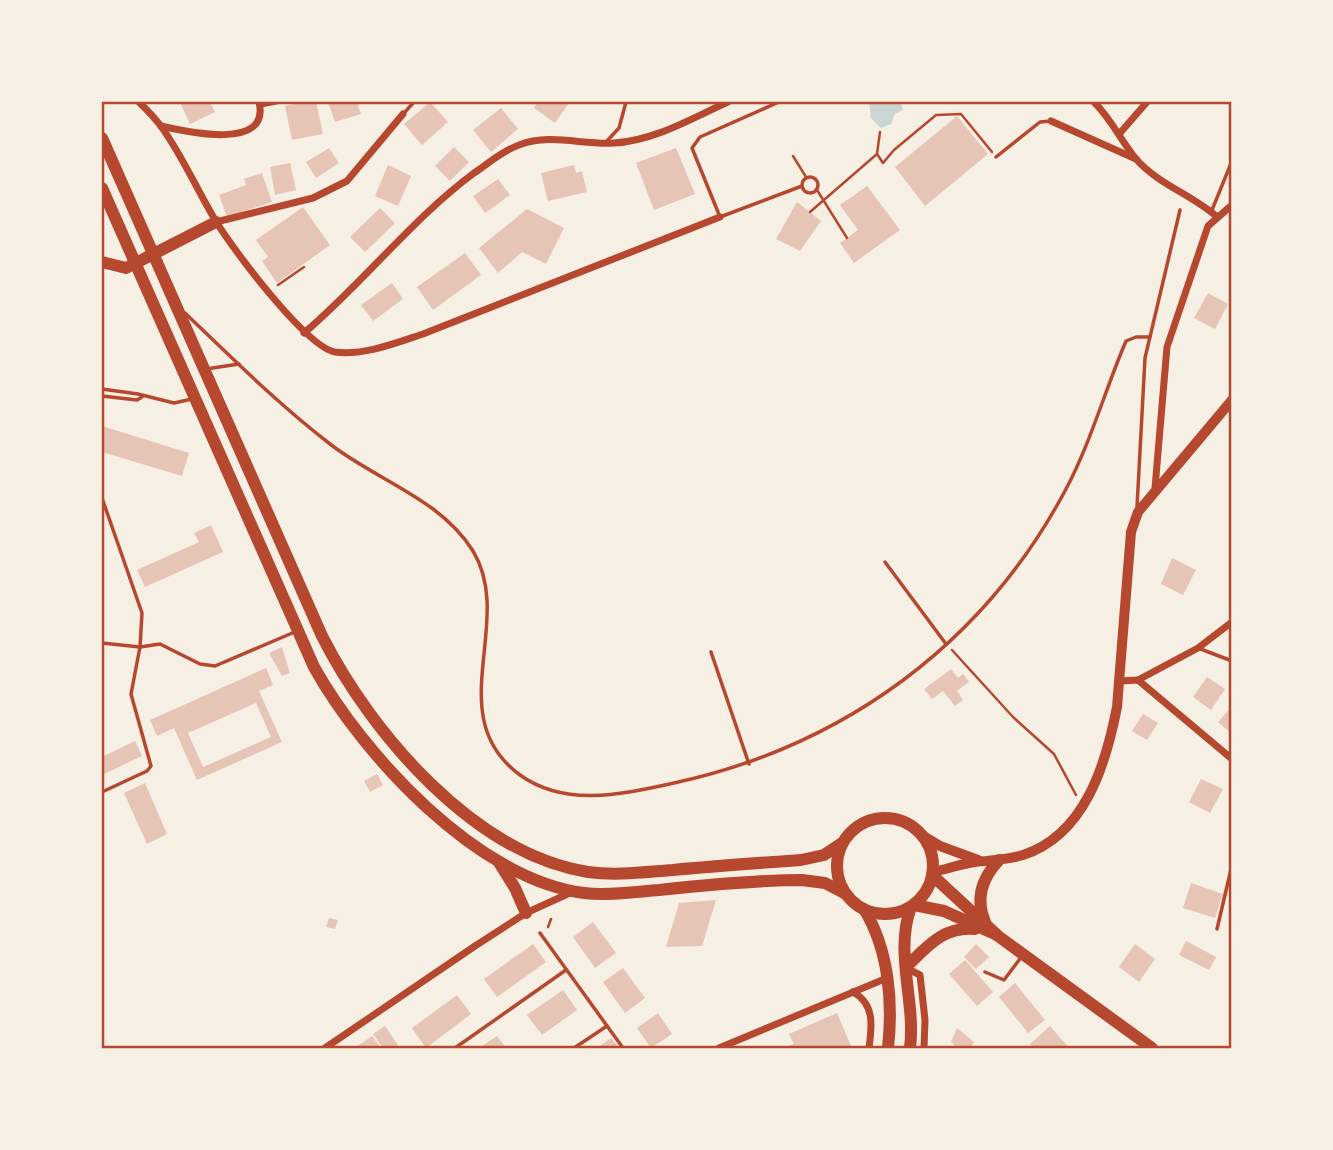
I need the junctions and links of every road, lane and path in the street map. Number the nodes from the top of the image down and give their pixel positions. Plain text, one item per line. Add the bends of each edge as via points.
1 (139, 102) edge
2 (280, 102) edge
3 (414, 102) edge
4 (626, 102) edge
5 (728, 102) edge
6 (779, 102) edge
7 (1094, 102) edge
8 (1147, 102) edge
9 (259, 104) edge
10 (402, 114) joint
11 (1051, 121) joint
12 (161, 126) junction
13 (880, 132) dead end
14 (1120, 133) junction
15 (102, 138) edge
16 (605, 143) junction
17 (877, 154) junction
18 (793, 156) dead end
19 (996, 157) joint
20 (1136, 159) junction
21 (1231, 162) edge
22 (806, 178) junction
23 (802, 186) junction
24 (102, 188) edge
25 (817, 190) junction
26 (824, 201) junction
27 (1231, 205) edge
28 (1180, 209) dead end
29 (810, 212) dead end
30 (1214, 214) junction
31 (720, 217) junction
32 (216, 222) junction
33 (847, 238) dead end
34 (102, 262) edge
35 (304, 267) dead end
36 (270, 292) junction
37 (175, 304) junction
38 (304, 333) junction
39 (1150, 337) junction
40 (239, 364) junction
41 (204, 370) junction
42 (102, 390) edge
43 (102, 396) edge
44 (142, 397) junction
45 (194, 399) junction
46 (1231, 400) edge
47 (1154, 488) junction
48 (102, 498) edge
49 (1138, 512) junction
50 (885, 562) dead end
51 (1231, 622) edge
52 (298, 631) junction
53 (102, 643) edge
54 (946, 644) junction
55 (140, 647) junction
56 (1198, 648) junction
57 (711, 652) dead end
58 (1231, 661) edge
59 (1138, 680) junction
60 (1121, 681) junction
61 (1231, 759) edge
62 (749, 764) junction
63 (102, 792) edge
64 (1081, 808) junction
65 (922, 835) junction
66 (842, 843) junction
67 (999, 860) junction
68 (498, 861) junction
69 (981, 861) junction
70 (1231, 865) edge
71 (933, 874) junction
72 (573, 891) junction
73 (846, 894) junction
74 (912, 906) junction
75 (864, 909) junction
76 (526, 914) junction
77 (551, 919) dead end
78 (551, 925) dead end
79 (982, 925) junction
80 (1217, 929) dead end
81 (540, 933) dead end
82 (1024, 955) junction
83 (905, 967) junction
84 (566, 970) junction
85 (985, 972) dead end
86 (887, 978) junction
87 (853, 992) junction
88 (607, 1026) junction
89 (325, 1048) edge
90 (455, 1048) edge
91 (574, 1048) edge
92 (623, 1048) edge
93 (719, 1048) edge
94 (869, 1048) edge
95 (888, 1048) edge
96 (910, 1048) edge
97 (924, 1048) edge
98 (1152, 1048) edge

1 - 12 street
2 - 9 lane
3 - 10 lane
4 - 16 lane via 619,128
5 - 16 street via 669,129 631,141
6 - 31 lane via 700,137 692,148
7 - 14 street
8 - 14 street
9 - 12 street via 258,122 248,131 201,133
10 - 32 street via 347,181 313,198
11 - 19 lane via 1040,122
11 - 20 street
12 - 32 street
13 - 17 path
14 - 20 street
15 - 37 main road
16 - 38 street via 548,139 502,153 447,194 340,303
17 - 19 path via 883,163 936,115 961,114
17 - 26 path
18 - 22 path
20 - 30 street
21 - 30 lane
22 - 23 lane
22 - 25 lane via 817,181
23 - 25 lane via 809,193
23 - 31 lane
24 - 45 main road
25 - 26 path
26 - 29 path
26 - 33 path
27 - 30 street
28 - 39 lane
30 - 47 street via 1167,347
31 - 38 street via 401,341 333,352
32 - 34 main road via 126,268
32 - 36 street
35 - 36 path
36 - 38 street
37 - 40 lane
37 - 41 main road
39 - 49 lane via 1144,358
39 - 54 lane via 1126,341 1067,488 998,589
40 - 41 lane
40 - 62 lane via 332,445 439,513 473,552 488,597 481,713 496,747 521,776 552,790 587,797 643,790
41 - 66 main road via 321,636 346,682 391,743 487,830 537,858 609,873 800,860 824,855
42 - 44 lane
43 - 44 lane
44 - 45 lane via 174,403
45 - 52 main road
46 - 47 main road
47 - 49 main road
48 - 55 lane via 142,612
49 - 60 main road via 1131,532
50 - 54 lane
51 - 56 street
52 - 55 lane via 215,666 200,664 160,644
52 - 68 main road via 328,691 372,753 410,791
53 - 55 lane
54 - 62 lane via 855,714
54 - 64 path via 1054,754
55 - 63 lane via 131,694 151,766
56 - 58 lane
56 - 59 street
57 - 62 lane
59 - 60 street
59 - 61 street
60 - 64 main road via 1112,736
64 - 67 main road via 1049,841 1023,855
65 - 66 main road via 903,821 880,818 858,826
65 - 69 main road
65 - 71 main road via 932,855
66 - 73 main road via 837,873
67 - 69 main road
67 - 79 main road via 981,888
68 - 72 main road
68 - 76 main road
69 - 71 main road
70 - 80 lane
71 - 74 main road via 926,892
71 - 79 main road
72 - 73 main road via 626,894 802,880 825,883
72 - 76 street
73 - 75 main road
74 - 75 main road via 888,914
74 - 79 main road via 944,911
74 - 83 main road via 903,934
75 - 86 main road via 877,934
76 - 89 street
77 - 78 path
79 - 82 main road
79 - 83 main road via 945,932
81 - 84 lane
82 - 85 lane via 1004,980
82 - 98 main road
83 - 96 main road
83 - 97 street via 920,975
84 - 88 lane
84 - 90 lane
86 - 87 street
86 - 95 main road
87 - 93 street
87 - 94 street via 871,1009
88 - 91 lane
88 - 92 lane

